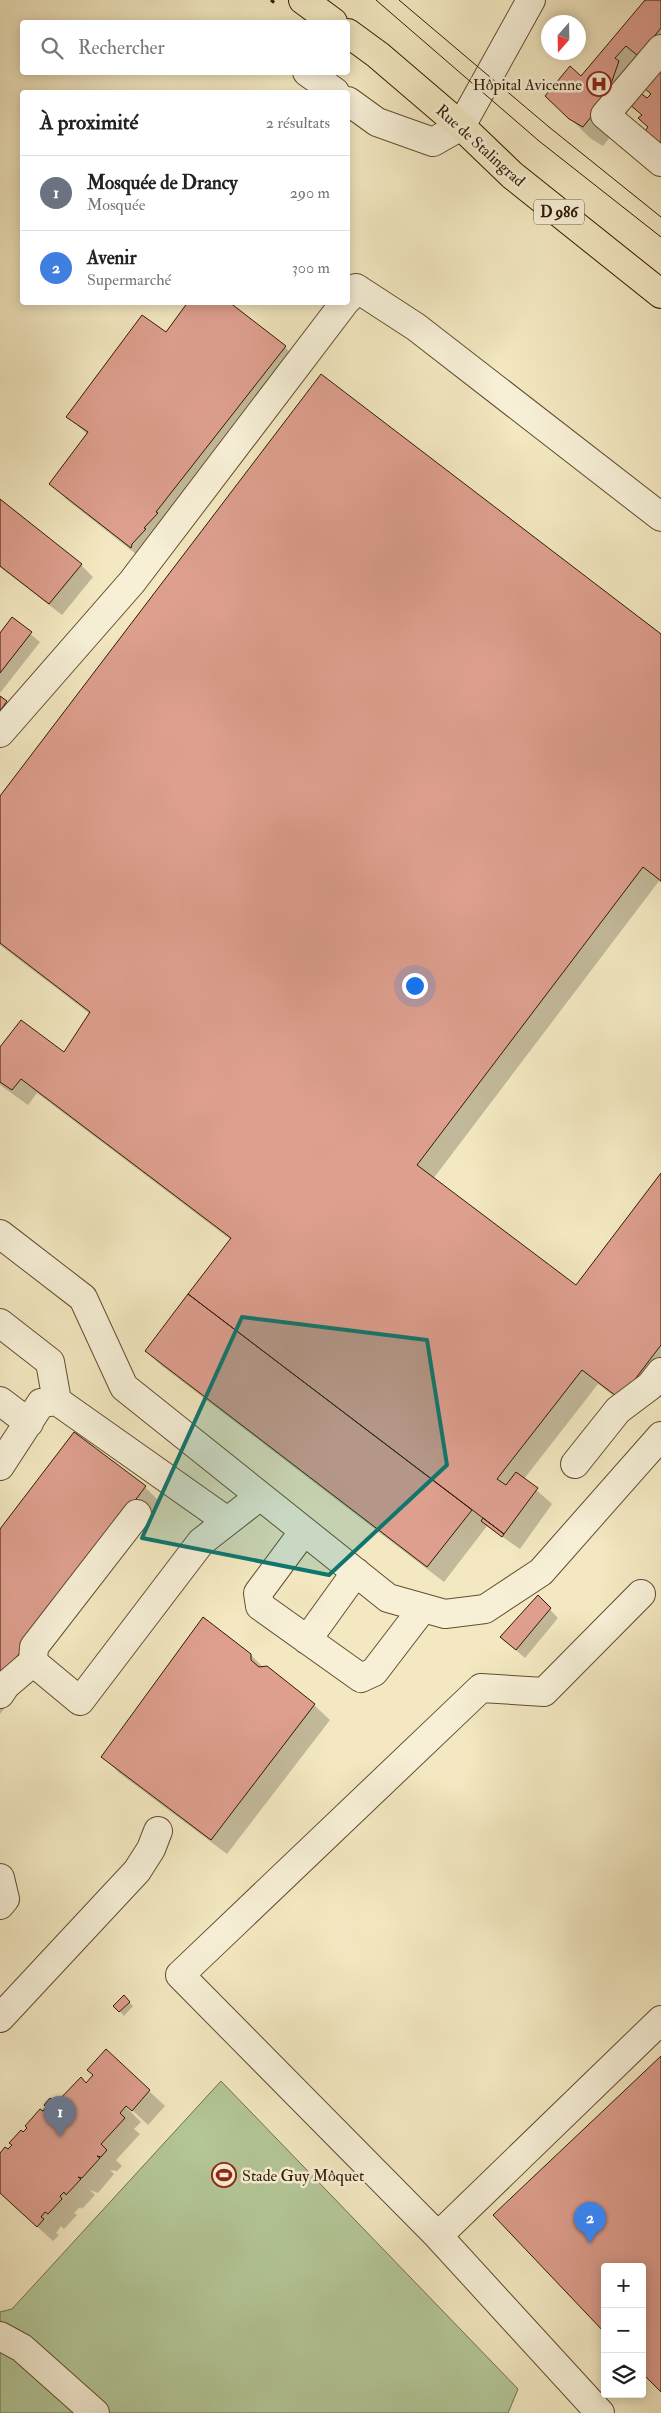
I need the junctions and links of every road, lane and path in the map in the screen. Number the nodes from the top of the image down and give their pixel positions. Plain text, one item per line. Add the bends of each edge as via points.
1 (303, 0) edge
2 (530, 0) edge
3 (331, 20) edge
4 (350, 34) edge
5 (661, 49) edge
6 (311, 75) edge
7 (333, 90) edge
8 (350, 102) edge
9 (460, 126) junction
10 (661, 162) edge
11 (661, 294) edge
12 (350, 296) edge
13 (343, 305) edge
14 (661, 517) edge
15 (0, 733) edge
16 (0, 1234) edge
17 (0, 1323) edge
18 (661, 1372) edge
19 (57, 1401) junction
20 (0, 1402) edge
21 (29, 1423) junction
22 (661, 1436) edge
23 (575, 1464) dead end
24 (0, 1466) edge
25 (260, 1496) junction
26 (137, 1514) dead end
27 (227, 1521) junction
28 (304, 1531) junction
29 (356, 1572) junction
30 (641, 1594) dead end
31 (423, 1608) junction
32 (307, 1640) junction
33 (34, 1662) junction
34 (0, 1694) edge
35 (158, 1831) dead end
36 (0, 1878) edge
37 (0, 1905) edge
38 (0, 2018) edge
39 (661, 2020) edge
40 (438, 2236) junction
41 (0, 2336) edge
42 (95, 2413) edge
43 (600, 2413) edge

1 - 3 main road
2 - 9 street
4 - 9 main road, Rue de Stalingrad / D 986
5 - 10 street via 605,115
6 - 7 street
8 - 9 street via 377,122 433,142
9 - 11 main road, Rue de Stalingrad / D 986 via 512,175
12 - 14 street via 356,288 416,327
13 - 15 street via 132,582
16 - 25 street via 83,1298 124,1387
17 - 19 street via 50,1362
18 - 23 street via 650,1386 618,1410
19 - 21 street via 41,1403
19 - 27 street
20 - 21 street
21 - 24 street
22 - 31 street via 541,1572 485,1609 445,1614
25 - 27 street
25 - 28 street
26 - 33 street via 34,1647
27 - 33 street via 202,1542 80,1701
28 - 29 street
28 - 32 street via 258,1593 260,1606
29 - 31 street via 388,1598
29 - 32 street
30 - 40 street via 544,1692 481,1688 180,1975
31 - 32 street via 374,1672 361,1678
33 - 34 street
35 - 38 street via 137,1871
36 - 37 street via 5,1899
39 - 40 street
40 - 43 street
41 - 42 street via 22,2348

